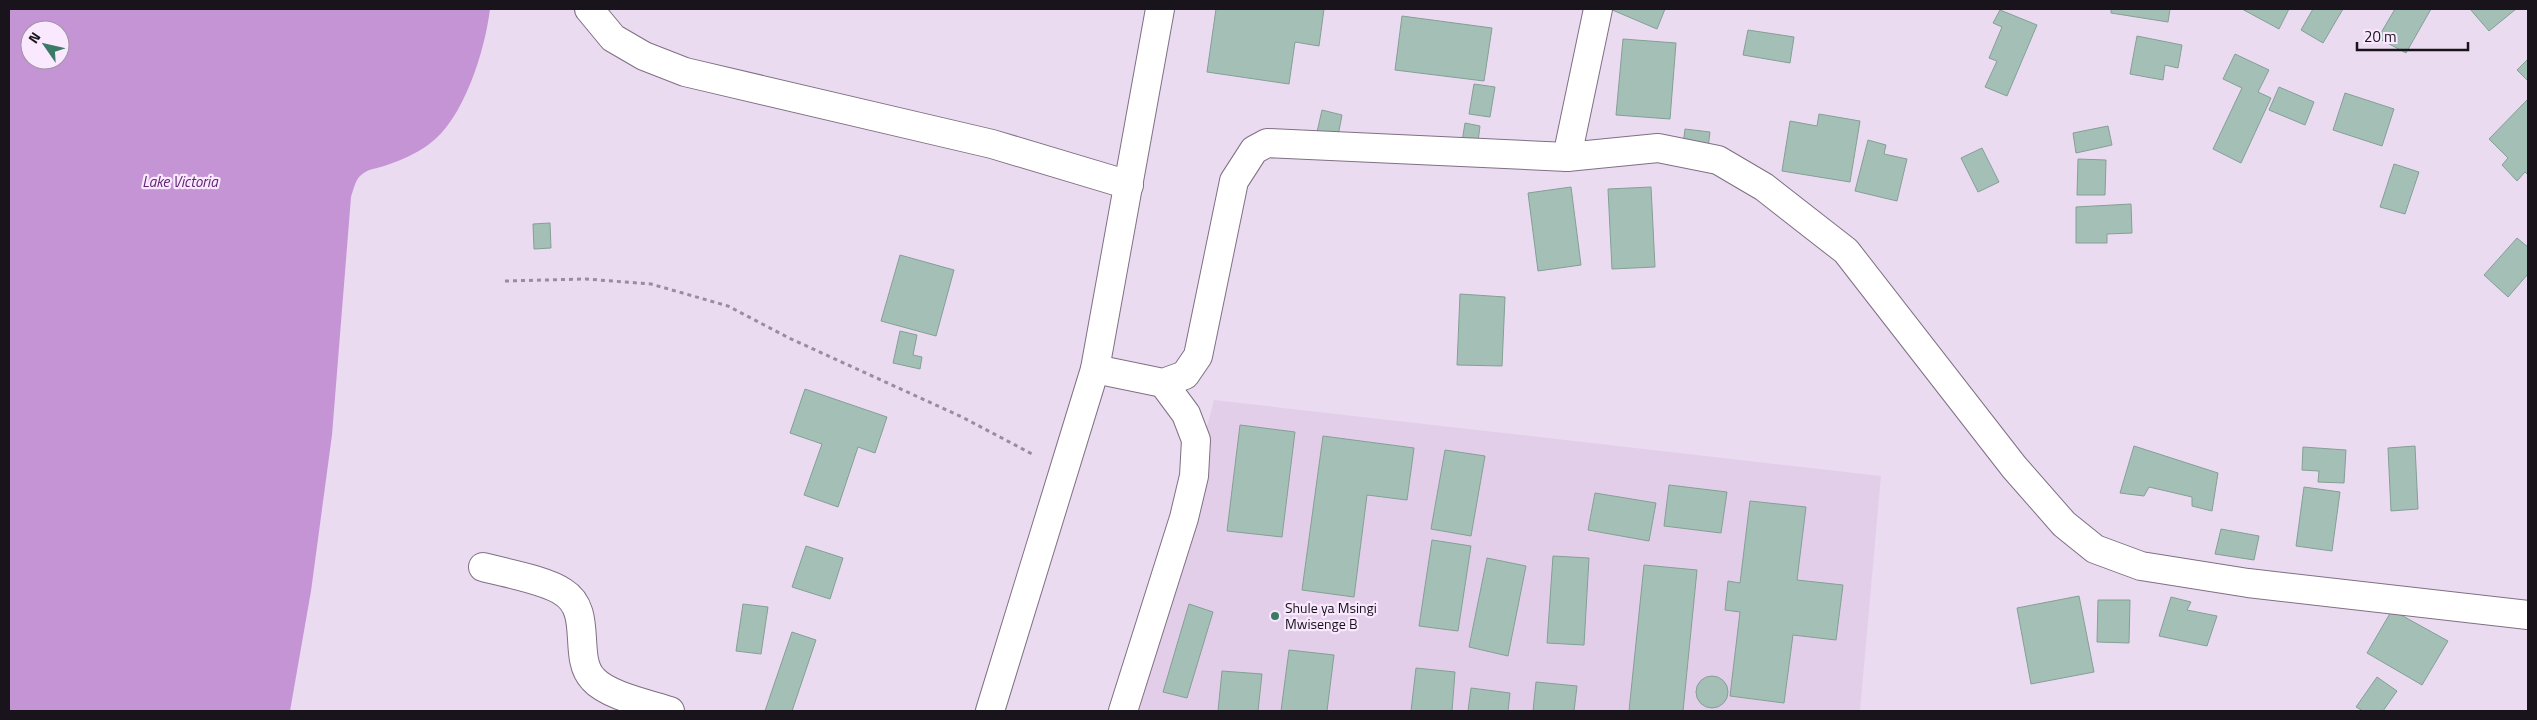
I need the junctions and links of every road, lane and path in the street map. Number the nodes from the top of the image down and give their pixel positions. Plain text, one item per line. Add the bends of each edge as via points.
1 (590, 9) edge
2 (1160, 9) edge
3 (1598, 9) edge
4 (1567, 157) junction
5 (1129, 185) junction
6 (505, 281) dead end
7 (1095, 369) junction
8 (1163, 383) junction
9 (1063, 470) junction
10 (483, 567) dead end
11 (2528, 615) edge
12 (670, 711) edge
13 (990, 711) edge
14 (1123, 711) edge

1 - 5 street via 613,38 644,56 686,72 992,144
2 - 5 street
3 - 4 street
4 - 8 street via 1281,143 1267,143 1254,150 1234,181 1198,356 1185,375
4 - 11 street via 1658,148 1718,160 1764,187 1846,251 2014,467 2064,524 2095,549 2141,566 2248,583
5 - 7 street
6 - 9 path via 586,279 651,284 728,306 789,338 962,417
7 - 8 street
7 - 9 street
8 - 14 street via 1186,414 1196,440 1194,476 1184,518
9 - 13 street
10 - 12 street via 564,592 575,603 586,666 592,679 606,689

